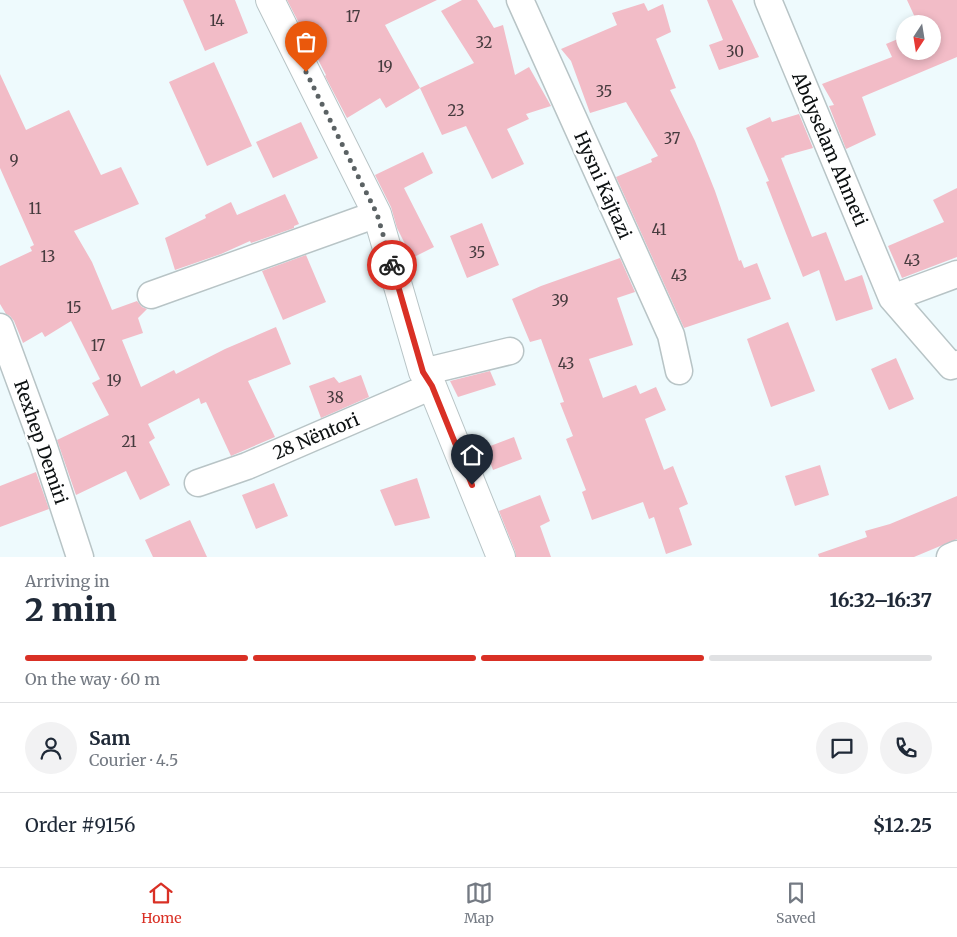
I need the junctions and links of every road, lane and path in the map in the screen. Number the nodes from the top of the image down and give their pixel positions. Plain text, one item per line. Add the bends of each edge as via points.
1 (270, 0) edge
2 (520, 0) edge
3 (768, 0) edge
4 (377, 214) junction
5 (957, 274) edge
6 (151, 296) dead end
7 (892, 298) junction
8 (0, 327) edge
9 (510, 351) dead end
10 (957, 364) edge
11 (679, 371) dead end
12 (427, 379) junction
13 (198, 483) dead end
14 (957, 554) edge
15 (80, 557) edge
16 (501, 557) edge
17 (950, 557) edge

1 - 4 street
2 - 11 street, Hysni Kajtazi via 671,335
3 - 7 street, Abdyselam Ahmeti
4 - 6 street
4 - 12 street
5 - 7 street
7 - 10 street, Abdyselam Ahmeti via 951,366
8 - 15 street, Rexhep Demiri
9 - 12 street, 28 Nëntori
12 - 13 street, 28 Nëntori via 247,466
12 - 16 street
14 - 17 street

